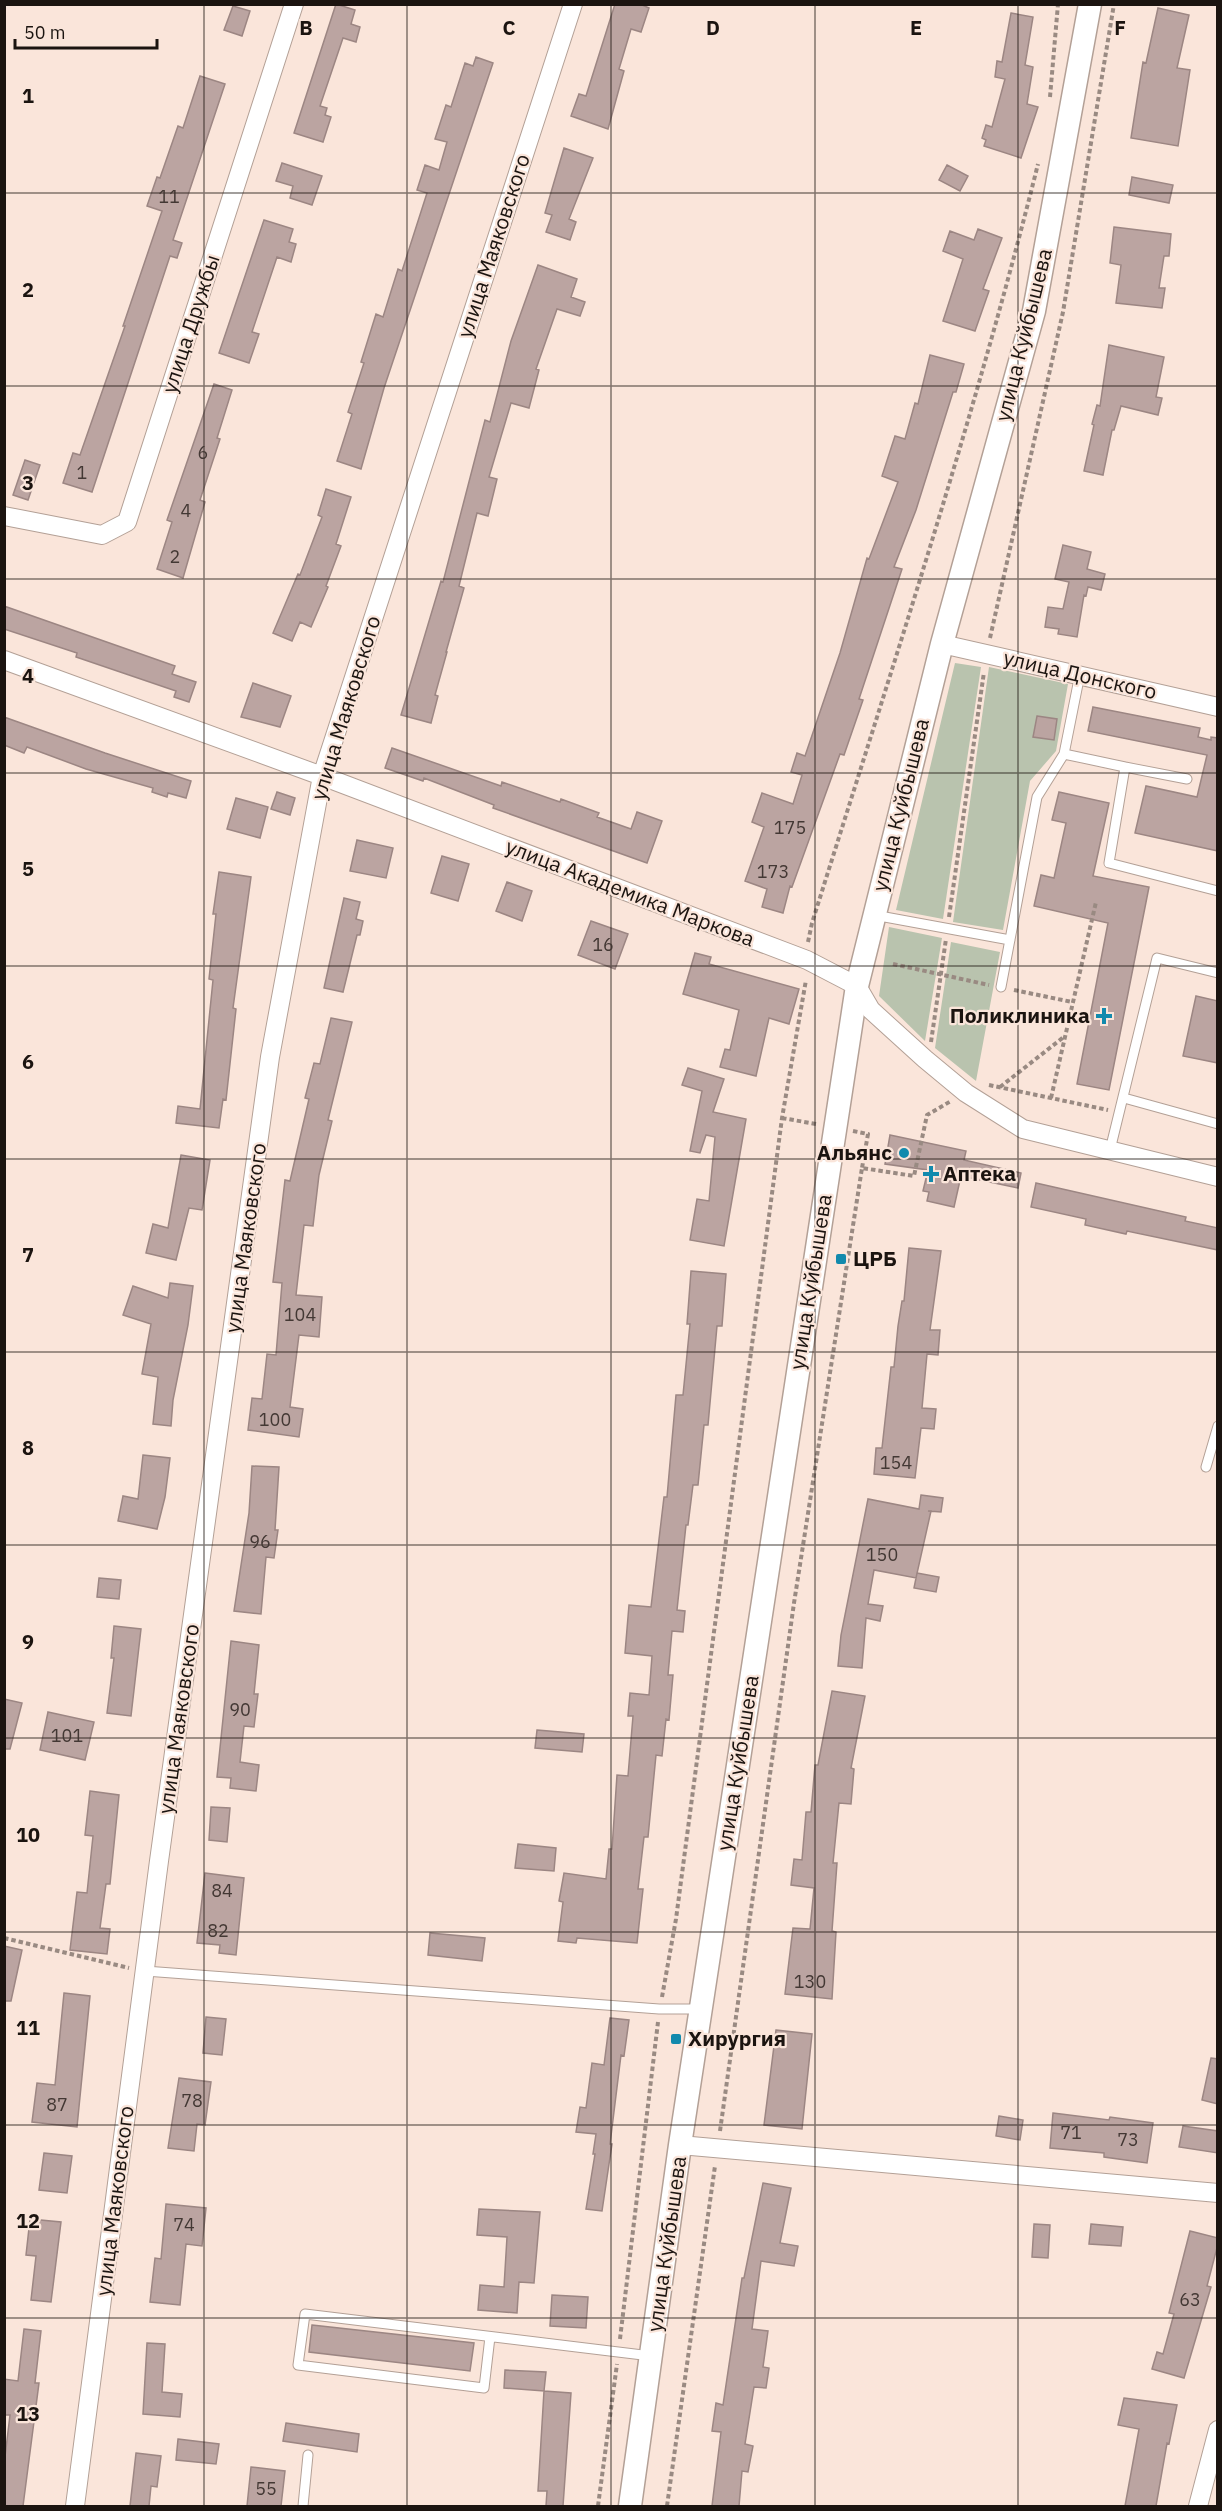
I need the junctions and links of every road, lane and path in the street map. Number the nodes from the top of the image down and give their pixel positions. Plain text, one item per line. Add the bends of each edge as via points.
1 (294, 4) edge
2 (573, 4) edge
3 (1058, 4) edge
4 (1090, 4) edge
5 (1114, 4) edge
6 (1049, 107) dead end
7 (1039, 161) dead end
8 (4, 516) edge
9 (942, 644) junction
10 (987, 653) junction
11 (4, 660) edge
12 (1080, 675) junction
13 (1218, 706) edge
14 (1064, 754) junction
15 (1125, 767) junction
16 (322, 776) junction
17 (1187, 779) dead end
18 (1218, 891) edge
19 (1096, 902) dead end
20 (874, 915) junction
21 (947, 929) junction
22 (1010, 940) junction
23 (807, 960) junction
24 (892, 964) dead end
25 (1218, 973) edge
26 (941, 974) junction
27 (856, 987) junction
28 (1001, 987) junction
29 (1072, 1002) junction
30 (1065, 1036) junction
31 (925, 1059) junction
32 (999, 1087) junction
33 (966, 1093) junction
34 (1051, 1098) junction
35 (1124, 1098) junction
36 (1120, 1113) junction
37 (1218, 1124) edge
38 (1110, 1150) junction
39 (1218, 1177) edge
40 (1218, 1426) edge
41 (1206, 1467) dead end
42 (4, 1938) edge
43 (144, 1971) junction
44 (659, 2009) junction
45 (701, 2009) junction
46 (719, 2136) dead end
47 (680, 2145) junction
48 (716, 2159) dead end
49 (1218, 2193) edge
50 (490, 2337) junction
51 (618, 2352) junction
52 (651, 2356) junction
53 (1218, 2430) edge
54 (308, 2455) dead end
55 (75, 2506) edge
56 (303, 2506) edge
57 (598, 2506) edge
58 (630, 2506) edge
59 (667, 2506) edge
60 (1198, 2506) edge

1 - 8 street, улица Дружбы via 127,522 102,535
2 - 16 street, улица Маяковского
3 - 6 path
4 - 9 street, улица Куйбышева via 1034,311
5 - 10 path via 1064,312
7 - 23 path via 925,561 812,923
9 - 10 street, улица Донского
9 - 20 street, улица Куйбышева
10 - 12 street, улица Донского
10 - 21 path
11 - 16 street, улица Академика Маркова
12 - 13 street, улица Донского
12 - 14 lane
14 - 15 lane
14 - 22 lane via 1037,797
15 - 17 lane
15 - 18 lane via 1109,863
16 - 23 street, улица Академика Маркова
16 - 43 street, улица Маяковского via 270,1057
19 - 29 path
20 - 21 lane
20 - 27 street, улица Куйбышева
21 - 22 lane
21 - 26 path
22 - 28 lane
23 - 27 street, улица Академика Маркова
23 - 44 path via 782,1118 676,1919
24 - 26 path
25 - 35 lane via 1156,958
26 - 28 path
26 - 31 path via 930,1049
27 - 31 street, улица Академика Маркова via 871,1010
27 - 45 street, улица Куйбышева
28 - 29 path
29 - 30 path
30 - 32 path
30 - 34 path
31 - 33 street, улица Академика Маркова
32 - 33 path via 980,1083
32 - 34 path
33 - 38 street, улица Академика Маркова via 1023,1129
33 - 46 path via 927,1115 914,1176 862,1167 792,1615
34 - 36 path
35 - 36 lane
35 - 37 lane
36 - 38 lane
38 - 39 street, улица Академика Маркова
40 - 41 lane
42 - 43 path
43 - 44 lane
43 - 55 street, улица Маяковского
44 - 45 lane
44 - 51 path
45 - 47 street, улица Куйбышева
47 - 49 street
47 - 52 street, улица Куйбышева
48 - 59 path
50 - 50 lane via 305,2314 298,2365 484,2388
50 - 51 lane
51 - 52 lane
51 - 57 path
52 - 58 street, улица Куйбышева
53 - 60 street
54 - 56 lane

